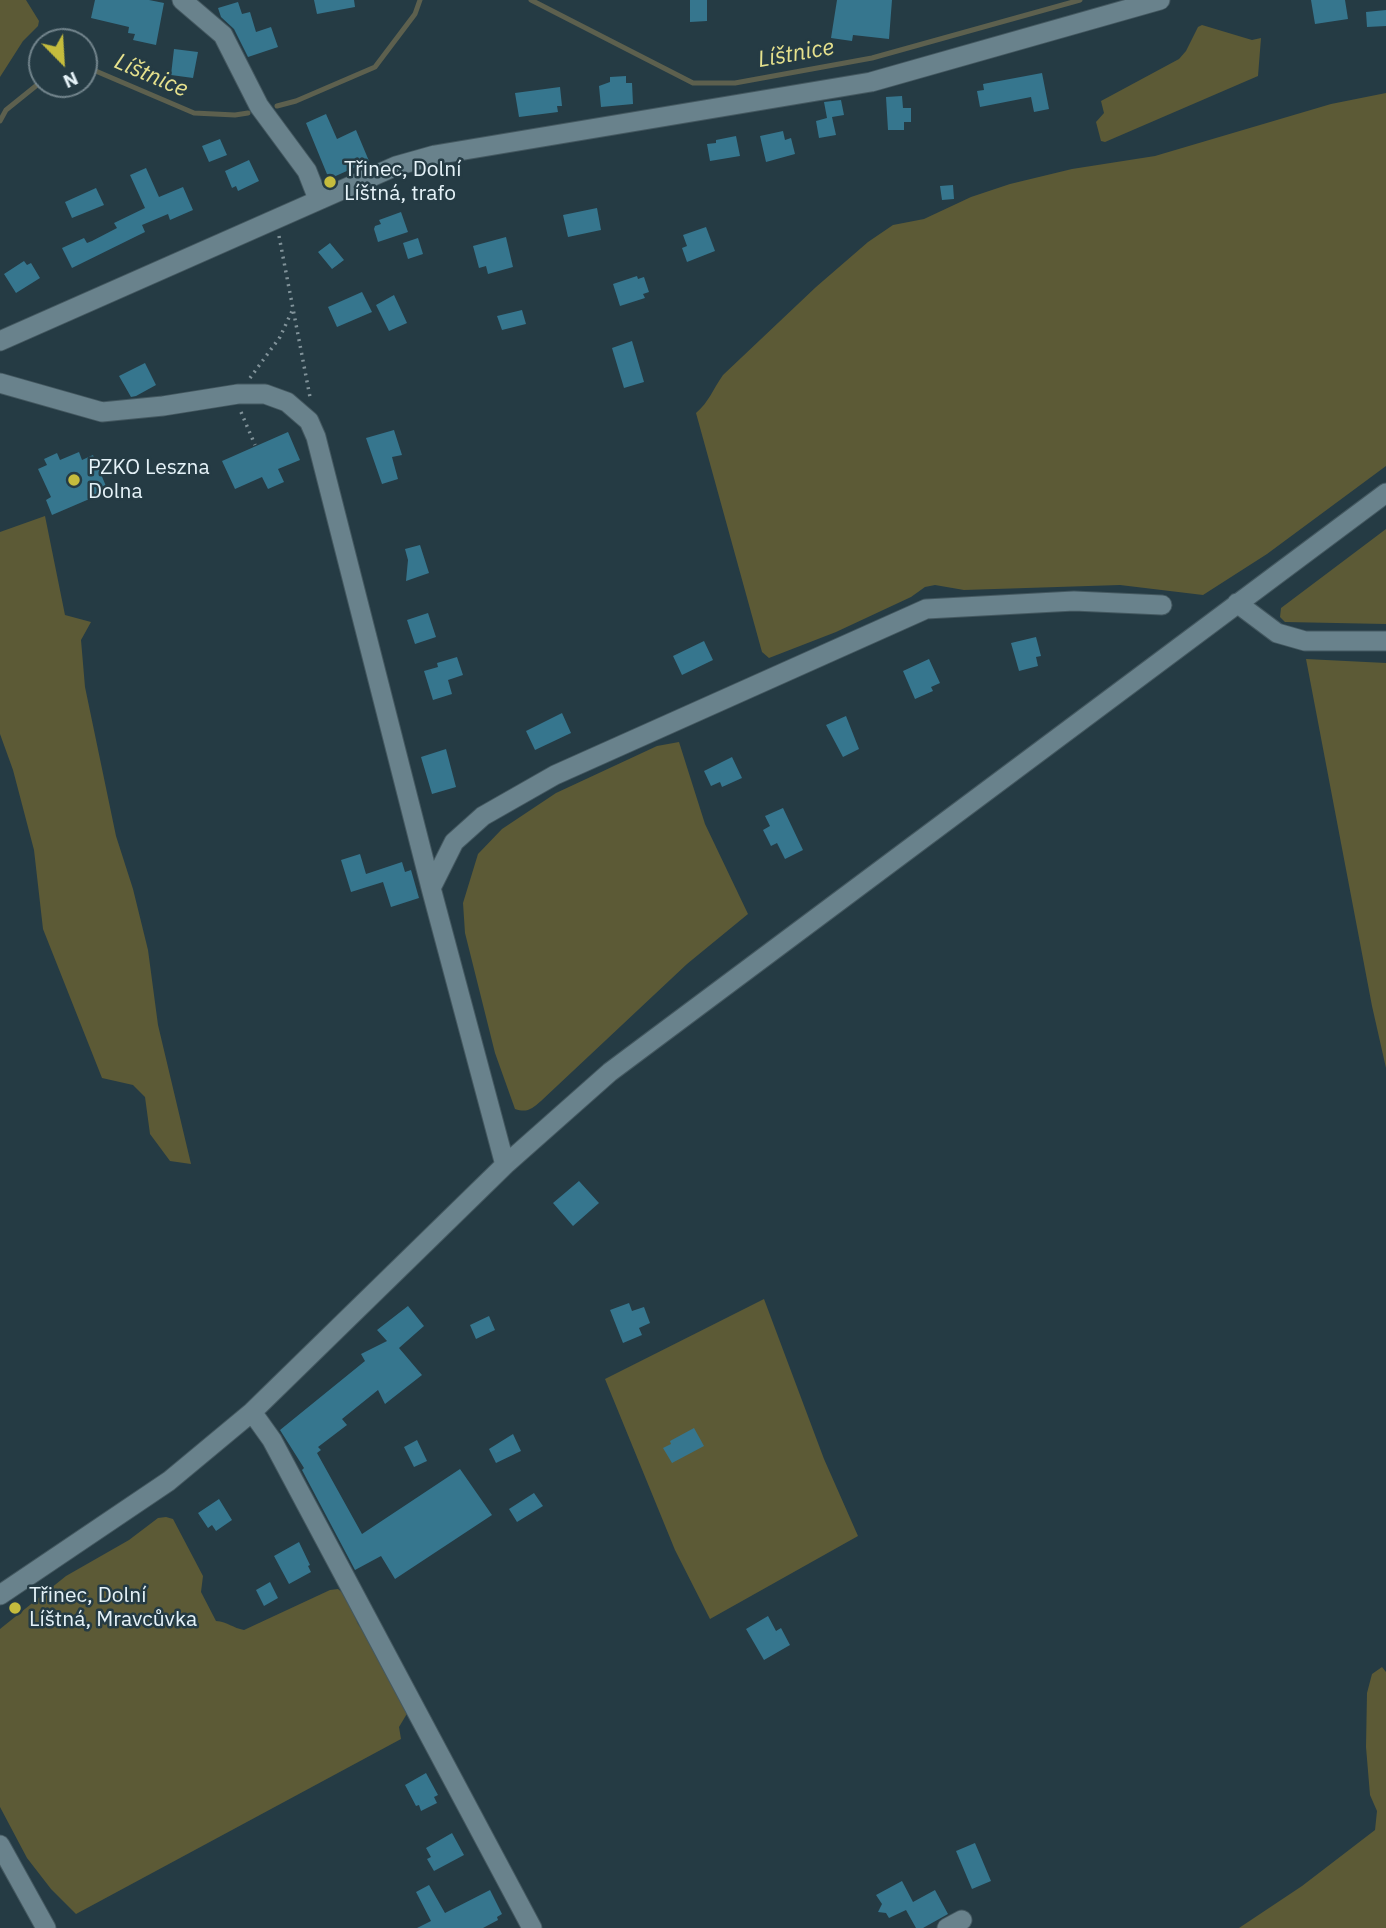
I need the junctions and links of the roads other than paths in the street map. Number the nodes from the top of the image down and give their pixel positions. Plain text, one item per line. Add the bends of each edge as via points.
1 (182, 0) edge
2 (1160, 0) edge
3 (318, 199) junction
4 (0, 341) edge
5 (0, 383) edge
6 (1386, 493) edge
7 (1237, 603) junction
8 (1162, 605) dead end
9 (1386, 641) edge
10 (431, 888) junction
11 (505, 1165) junction
12 (251, 1412) junction
13 (0, 1595) edge
14 (0, 1845) edge
15 (46, 1928) edge
16 (532, 1928) edge

1 - 3 street via 223,35 259,106 307,171
2 - 3 street via 871,82 435,155
3 - 4 street
5 - 10 street via 102,412 265,394 287,402 309,421
6 - 7 street
7 - 9 street via 1277,633 1305,641
7 - 11 street via 610,1072
8 - 10 street via 1074,601 926,608 555,775 483,816 454,842
10 - 11 street
11 - 12 street
12 - 13 street via 169,1481
12 - 16 street via 279,1452
14 - 15 street

